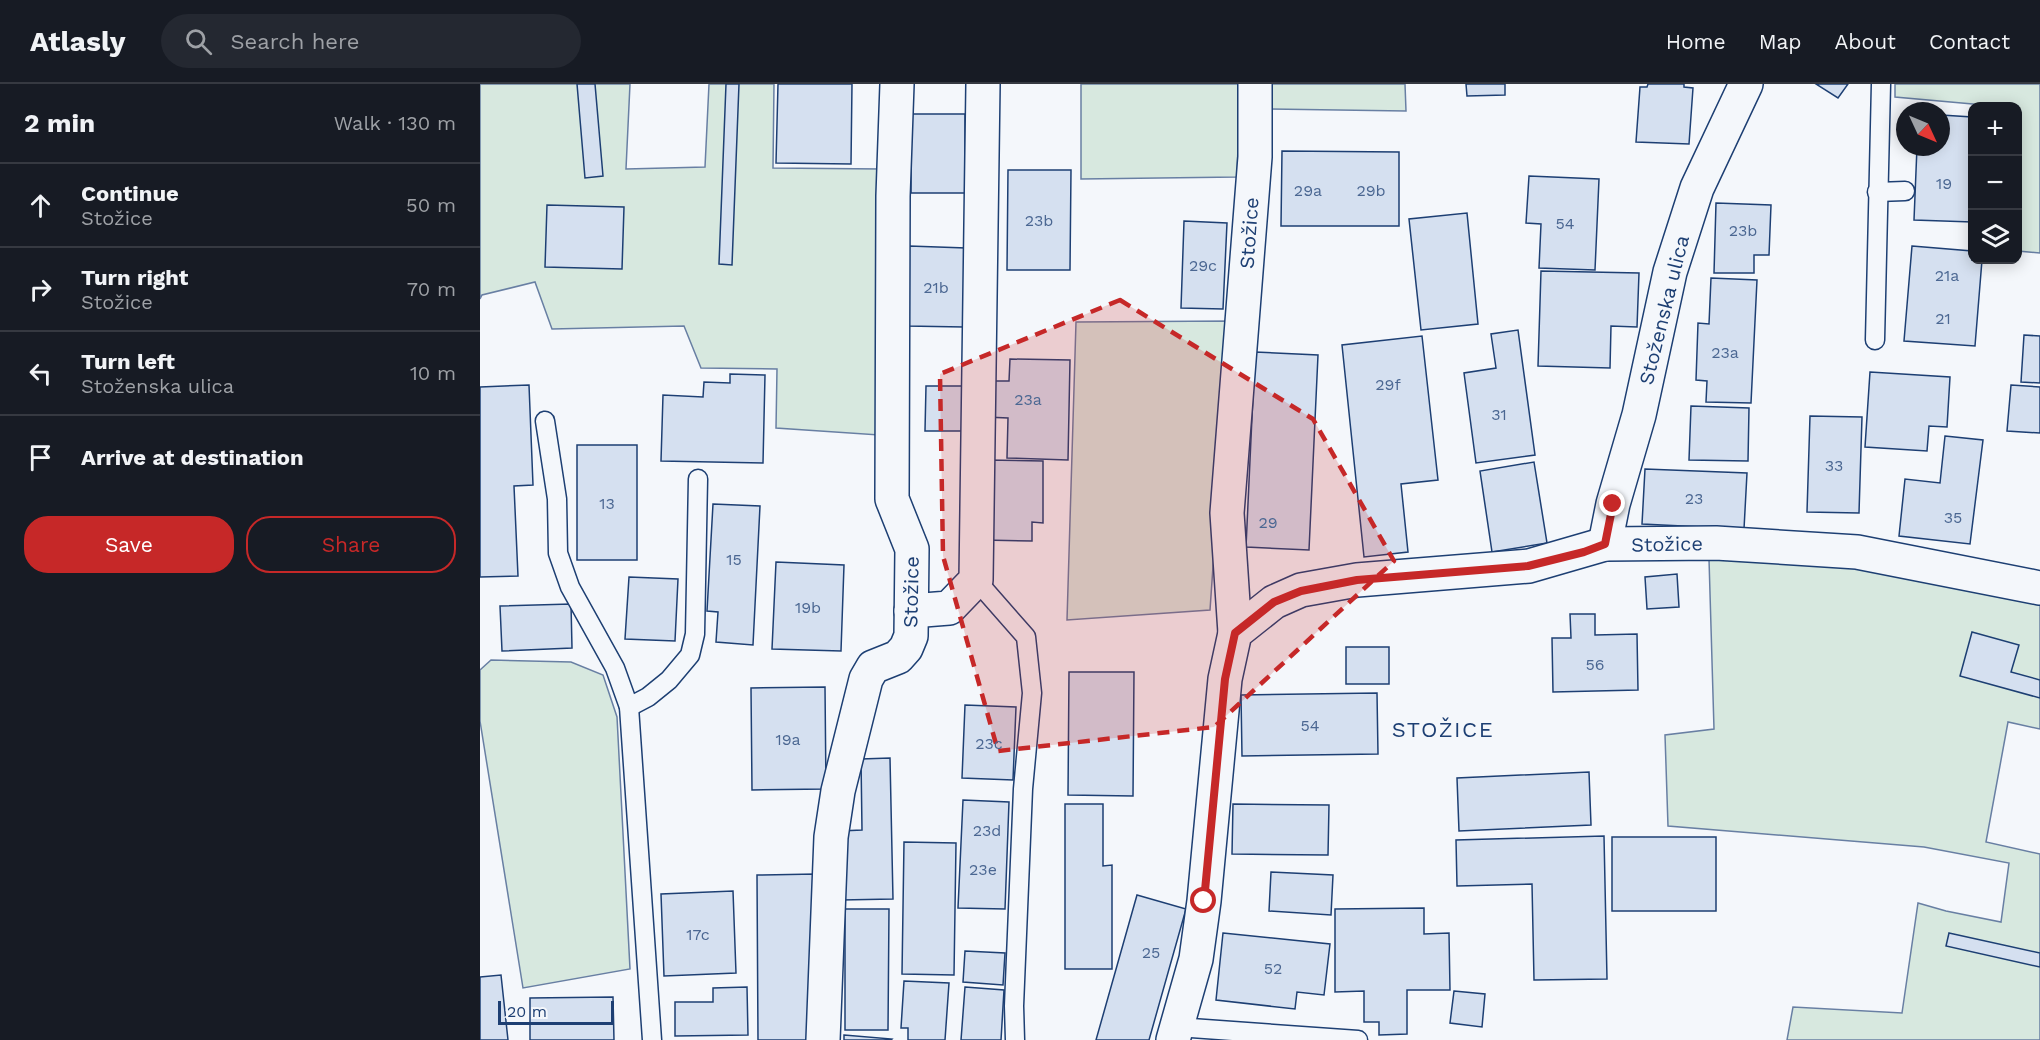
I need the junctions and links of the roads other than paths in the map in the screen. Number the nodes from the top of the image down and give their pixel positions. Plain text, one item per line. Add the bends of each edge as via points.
1 (897, 84) edge
2 (983, 84) edge
3 (1256, 84) edge
4 (1746, 84) edge
5 (1881, 84) edge
6 (1905, 191) dead end
7 (1877, 192) junction
8 (1875, 339) dead end
9 (545, 422) dead end
10 (698, 479) dead end
11 (1605, 544) junction
12 (976, 580) junction
13 (2040, 588) edge
14 (911, 611) junction
15 (1235, 633) junction
16 (629, 707) junction
17 (1175, 1034) edge
18 (652, 1040) edge
19 (823, 1040) edge
20 (1015, 1040) edge
21 (1358, 1040) edge

1 - 14 street, Stožice via 892,499 912,549
2 - 12 street
3 - 15 street, Stožice via 1255,158 1227,513
4 - 11 street, Stoženska ulica via 1696,188 1670,272 1639,415
5 - 7 lane
6 - 7 lane
7 - 8 lane
9 - 16 lane via 557,500 558,553 570,587 615,668
10 - 16 lane via 694,634 690,655 669,680
11 - 13 street, Stožice via 1716,543 1857,552
11 - 15 street, Stožice via 1528,566 1357,580 1301,591 1274,602
12 - 14 street via 949,608
12 - 20 lane via 1026,637 1032,693 1023,801
14 - 19 street, Stožice via 911,636 906,648 898,657 873,667 866,679 838,791 831,837
15 - 17 street, Stožice via 1225,679 1196,959
16 - 18 lane
17 - 21 lane

